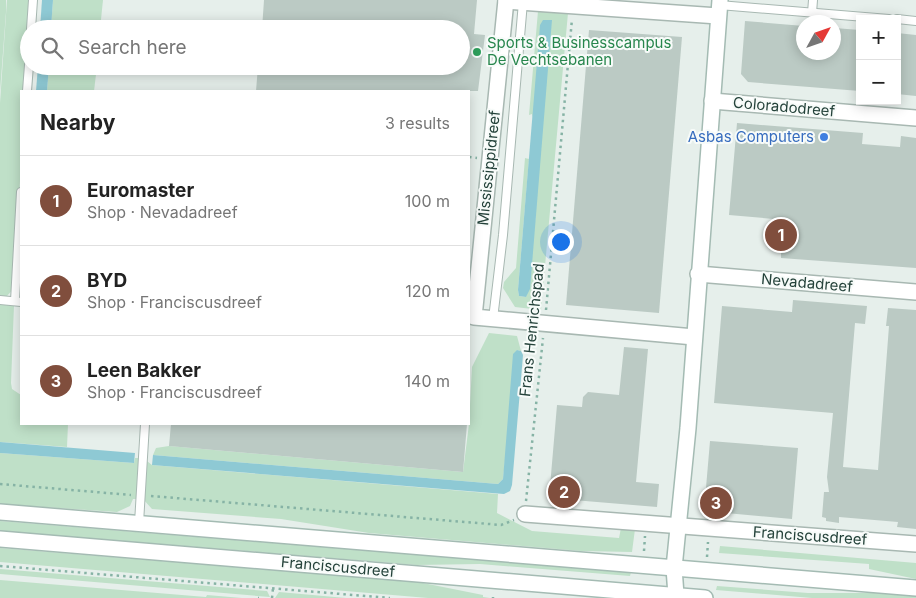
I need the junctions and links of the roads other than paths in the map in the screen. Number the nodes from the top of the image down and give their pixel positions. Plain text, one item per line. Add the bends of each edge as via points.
1 (33, 0) edge
2 (506, 0) edge
3 (813, 0) edge
4 (523, 2) junction
5 (719, 7) edge
6 (812, 12) junction
7 (856, 16) edge
8 (32, 20) edge
9 (901, 20) edge
10 (916, 21) edge
11 (28, 75) edge
12 (27, 90) edge
13 (712, 101) junction
14 (916, 118) edge
15 (20, 228) edge
16 (698, 274) junction
17 (916, 292) edge
18 (0, 300) edge
19 (18, 301) edge
20 (471, 319) edge
21 (493, 319) junction
22 (694, 337) junction
23 (145, 425) edge
24 (0, 512) edge
25 (525, 514) road end
26 (139, 523) junction
27 (678, 526) junction
28 (0, 539) edge
29 (916, 544) edge
30 (674, 568) junction
31 (916, 588) edge
32 (675, 597) edge
33 (705, 598) edge

1 - 8 lane
2 - 4 street, Mississippidreef
2 - 20 street, Mississippidreef
3 - 6 lane
4 - 5 street, Mississippidreef via 573,7
4 - 21 lane, Mississippidreef
5 - 6 lane
5 - 13 street
6 - 7 lane
9 - 10 lane
11 - 12 lane
13 - 14 street, Coloradodreef
13 - 16 street
15 - 19 lane
16 - 17 street, Nevadadreef
16 - 22 street
18 - 19 lane
20 - 21 street, Mississippidreef
21 - 22 street, Mississippidreef
22 - 27 street
23 - 26 lane
24 - 26 street, Franciscusdreef
25 - 27 street, Franciscusdreef
26 - 30 street, Franciscusdreef
27 - 29 street, Franciscusdreef
27 - 30 street
28 - 32 street, Franciscusdreef
30 - 31 street, Franciscusdreef
30 - 32 street
32 - 33 street, Franciscusdreef

